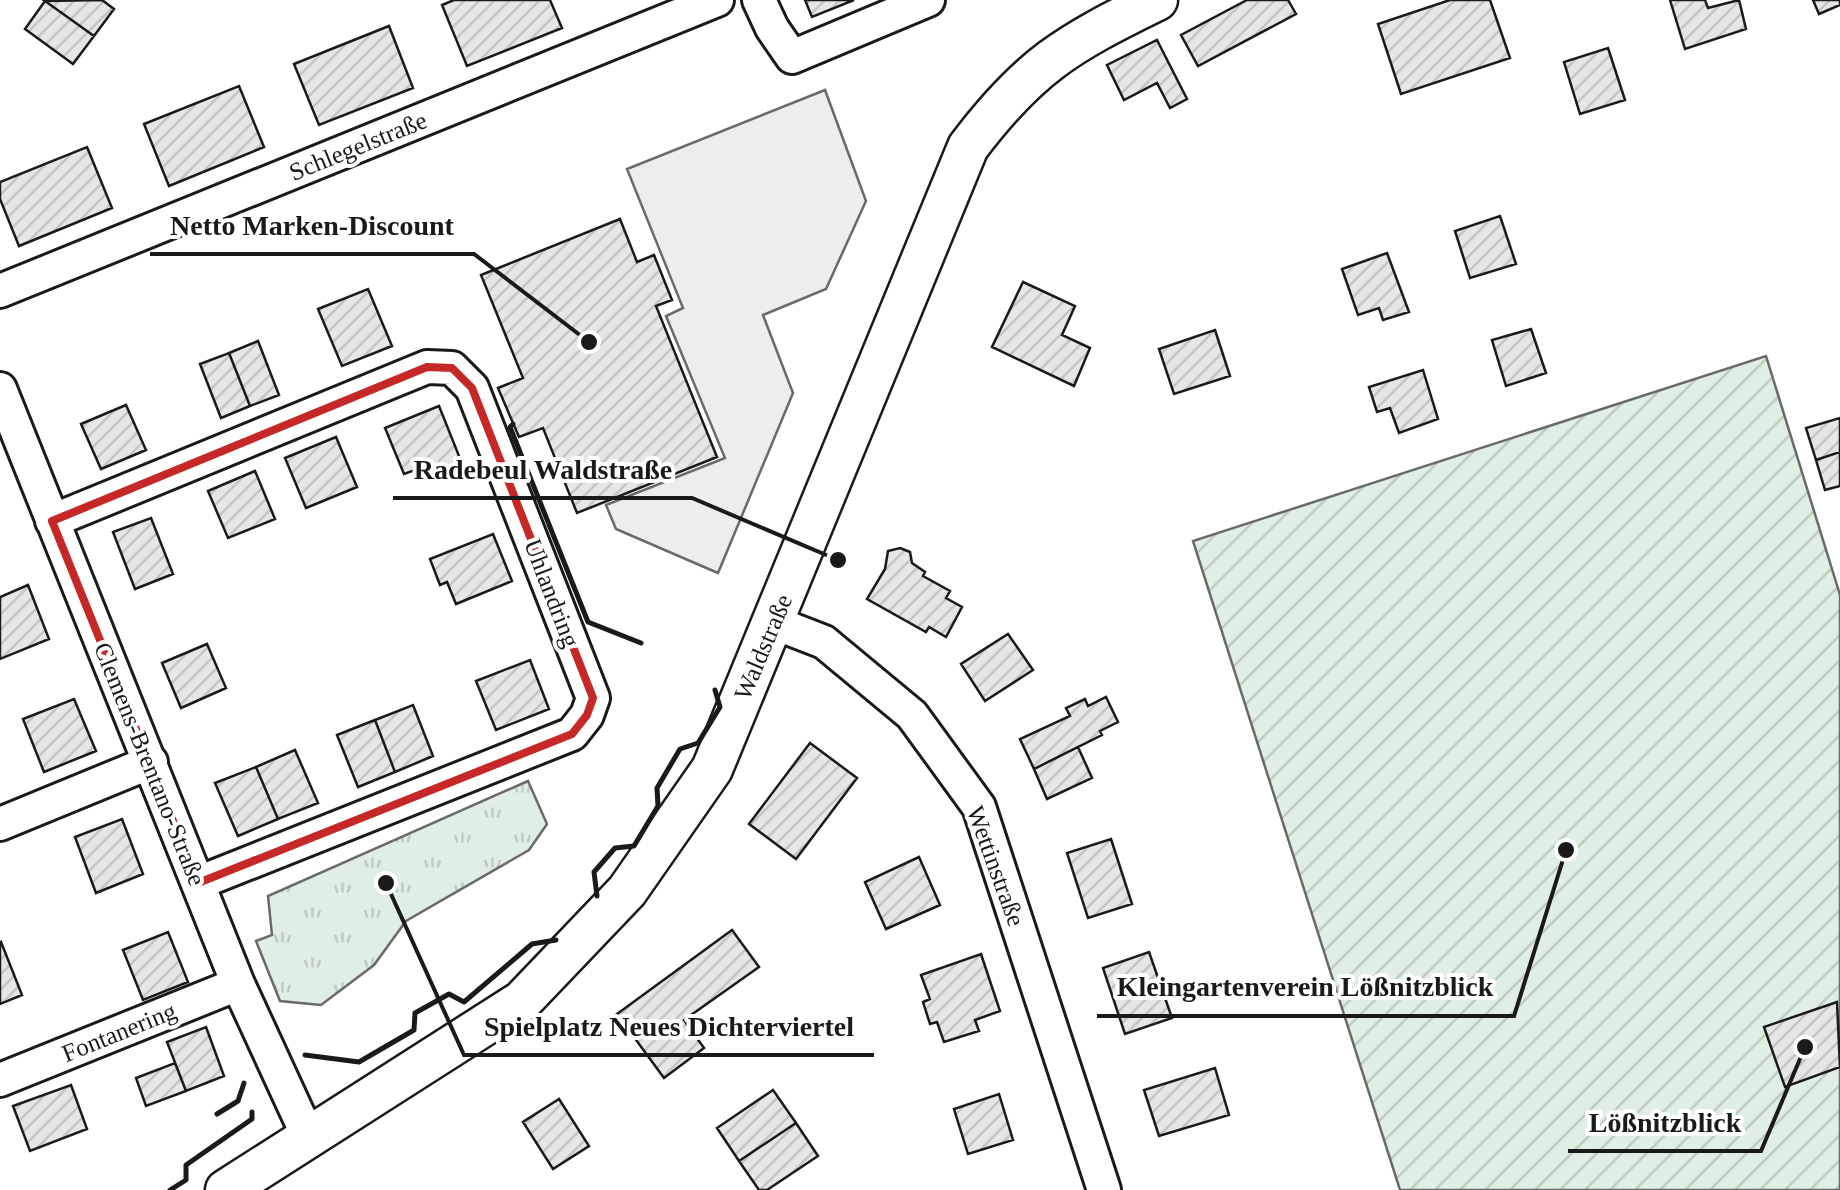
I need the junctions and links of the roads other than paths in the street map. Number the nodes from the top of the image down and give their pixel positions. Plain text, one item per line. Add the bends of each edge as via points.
1 (717, 0) edge
2 (760, 0) edge
3 (928, 0) edge
4 (1157, 0) edge
5 (0, 290) edge
6 (0, 389) edge
7 (52, 521) junction
8 (774, 623) junction
9 (151, 762) junction
10 (0, 824) edge
11 (198, 883) junction
12 (238, 984) junction
13 (0, 1080) edge
14 (308, 1136) junction
15 (226, 1190) edge
16 (1104, 1190) edge

1 - 5 street, Schlegelstraße
2 - 3 street via 792,57
4 - 8 street, Waldstraße via 1048,59 1008,94 968,147
6 - 7 street, Clemens-Brentano-Straße
7 - 9 street, Clemens-Brentano-Straße
7 - 11 street, Uhlandring via 427,367 452,368 472,388 593,698 587,715 572,734
8 - 14 street, Waldstraße via 712,769 627,891 522,1002
8 - 16 street, Wettinstraße via 824,642 912,715 979,807
9 - 10 street
9 - 11 street, Clemens-Brentano-Straße
11 - 12 street, Clemens-Brentano-Straße
12 - 13 street, Fontanering
12 - 14 street, Clemens-Brentano-Straße
14 - 15 street, Waldstraße

